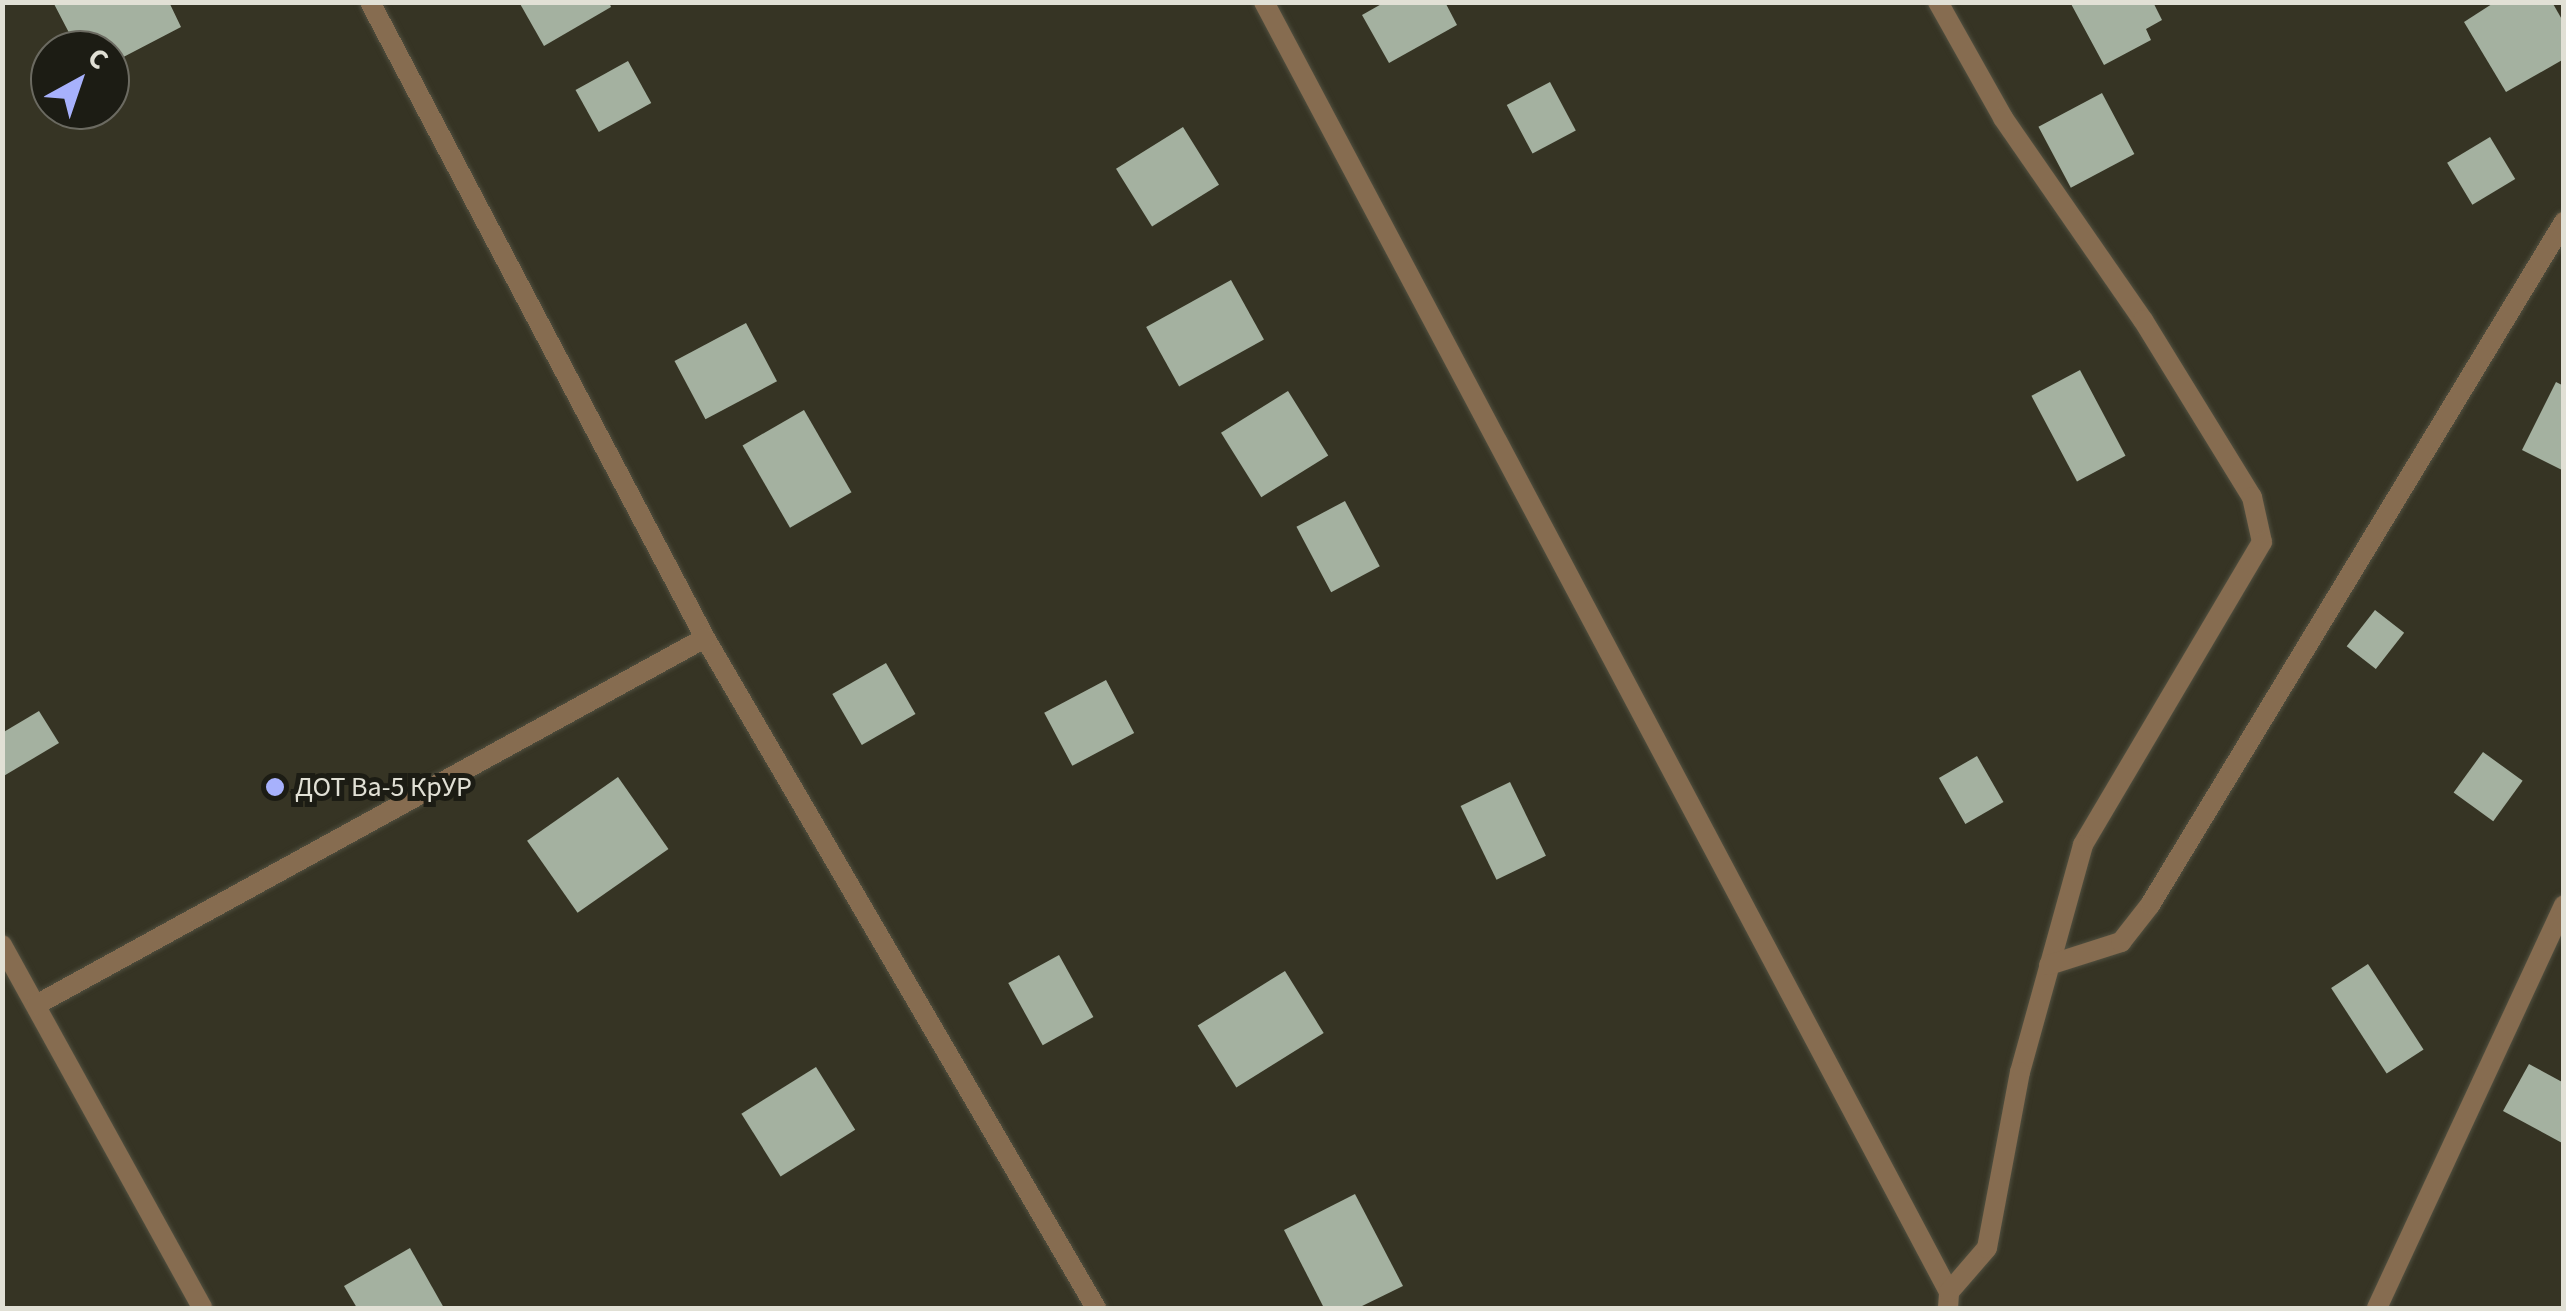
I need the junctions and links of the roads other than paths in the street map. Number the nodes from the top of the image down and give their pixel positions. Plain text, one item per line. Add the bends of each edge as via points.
1 (370, 2) edge
2 (1264, 2) edge
3 (1938, 2) edge
4 (2564, 222) edge
5 (704, 638) junction
6 (2564, 905) edge
7 (2, 945) edge
8 (2050, 965) junction
9 (36, 1005) junction
10 (1948, 1300) edge
11 (202, 1308) edge
12 (1096, 1308) edge
13 (2377, 1308) edge

1 - 5 street
2 - 10 street
3 - 8 street via 2003,118 2143,320 2252,496 2262,542 2083,844
4 - 8 street via 2150,905 2120,942
5 - 9 street
5 - 12 street
6 - 13 street
7 - 9 street
8 - 10 street via 2020,1072 1987,1248
9 - 11 street

